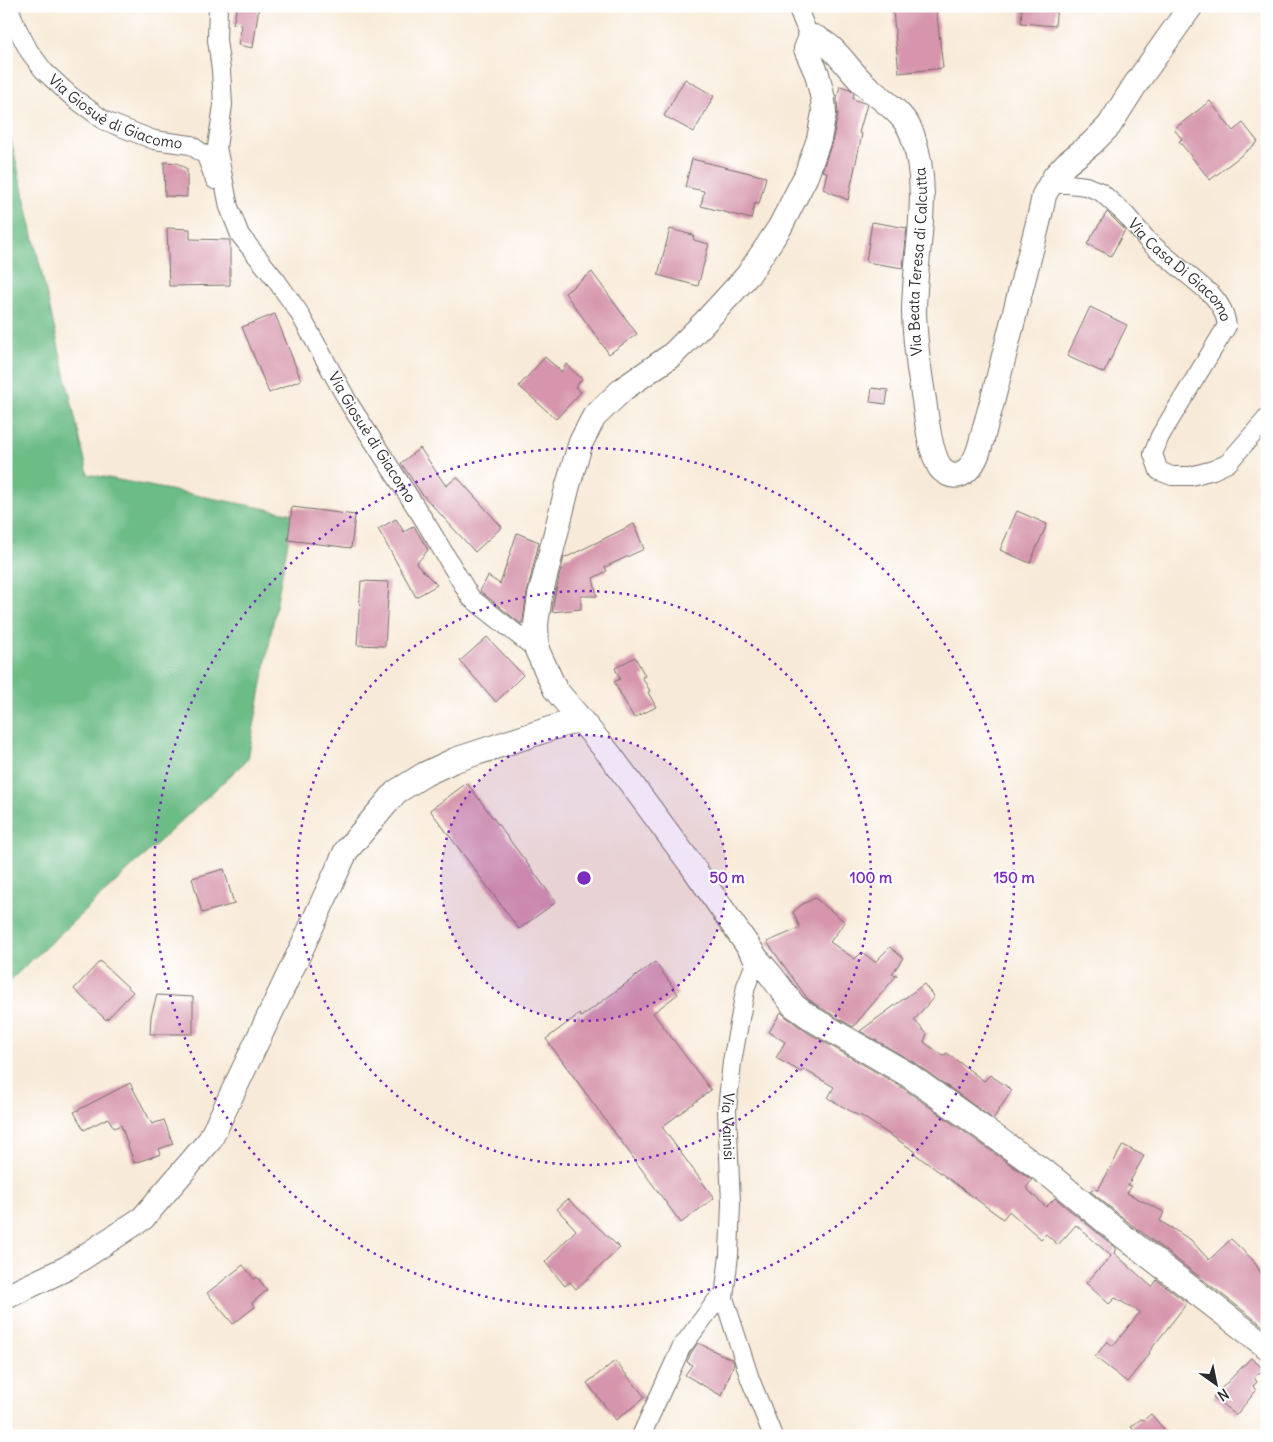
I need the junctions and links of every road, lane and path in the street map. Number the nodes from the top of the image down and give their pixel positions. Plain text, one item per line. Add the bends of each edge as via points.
1 (8, 6) edge
2 (218, 6) edge
3 (797, 6) edge
4 (1191, 6) edge
5 (810, 39) junction
6 (1050, 184) junction
7 (229, 207) junction
8 (1267, 418) edge
9 (537, 650) junction
10 (580, 719) junction
11 (757, 959) junction
12 (6, 1297) edge
13 (724, 1298) junction
14 (1267, 1347) edge
15 (641, 1436) edge
16 (773, 1436) edge

1 - 7 street, Via Giosuè di Giacomo via 29,51 44,71 71,96 105,121 154,140 191,145 206,156 220,194
2 - 7 street, Via Giosuè di Giacomo via 217,40 223,105 217,147
3 - 5 street
4 - 6 street, Via Beata Teresa di Calcutta via 1109,126 1066,164
5 - 6 street, Via Beata Teresa di Calcutta via 814,37 830,47 899,115 912,133 922,192 914,311 916,350 932,449 942,471 950,475 966,472 978,452 1044,195
5 - 9 street via 806,49 824,98 824,113 806,176 780,227 748,275 672,355 623,389 594,417 581,442 540,596
6 - 8 street, Via Casa Di Giacomo via 1086,186 1101,192 1149,242 1212,295 1225,316 1227,326 1160,436 1153,454 1159,471 1172,476 1191,476 1228,463
7 - 9 street, Via Giosuè di Giacomo via 240,235 298,311 350,404 471,598
9 - 10 street via 555,689
10 - 11 street via 610,755
10 - 12 street via 455,760 396,792 346,851 210,1140 143,1218 67,1268
11 - 13 street, Via Vainisi via 746,986 727,1110 731,1203
11 - 14 street via 794,1006 907,1074 1053,1178
13 - 15 street via 717,1300 681,1348
13 - 16 street, Via Vainisi via 750,1379

